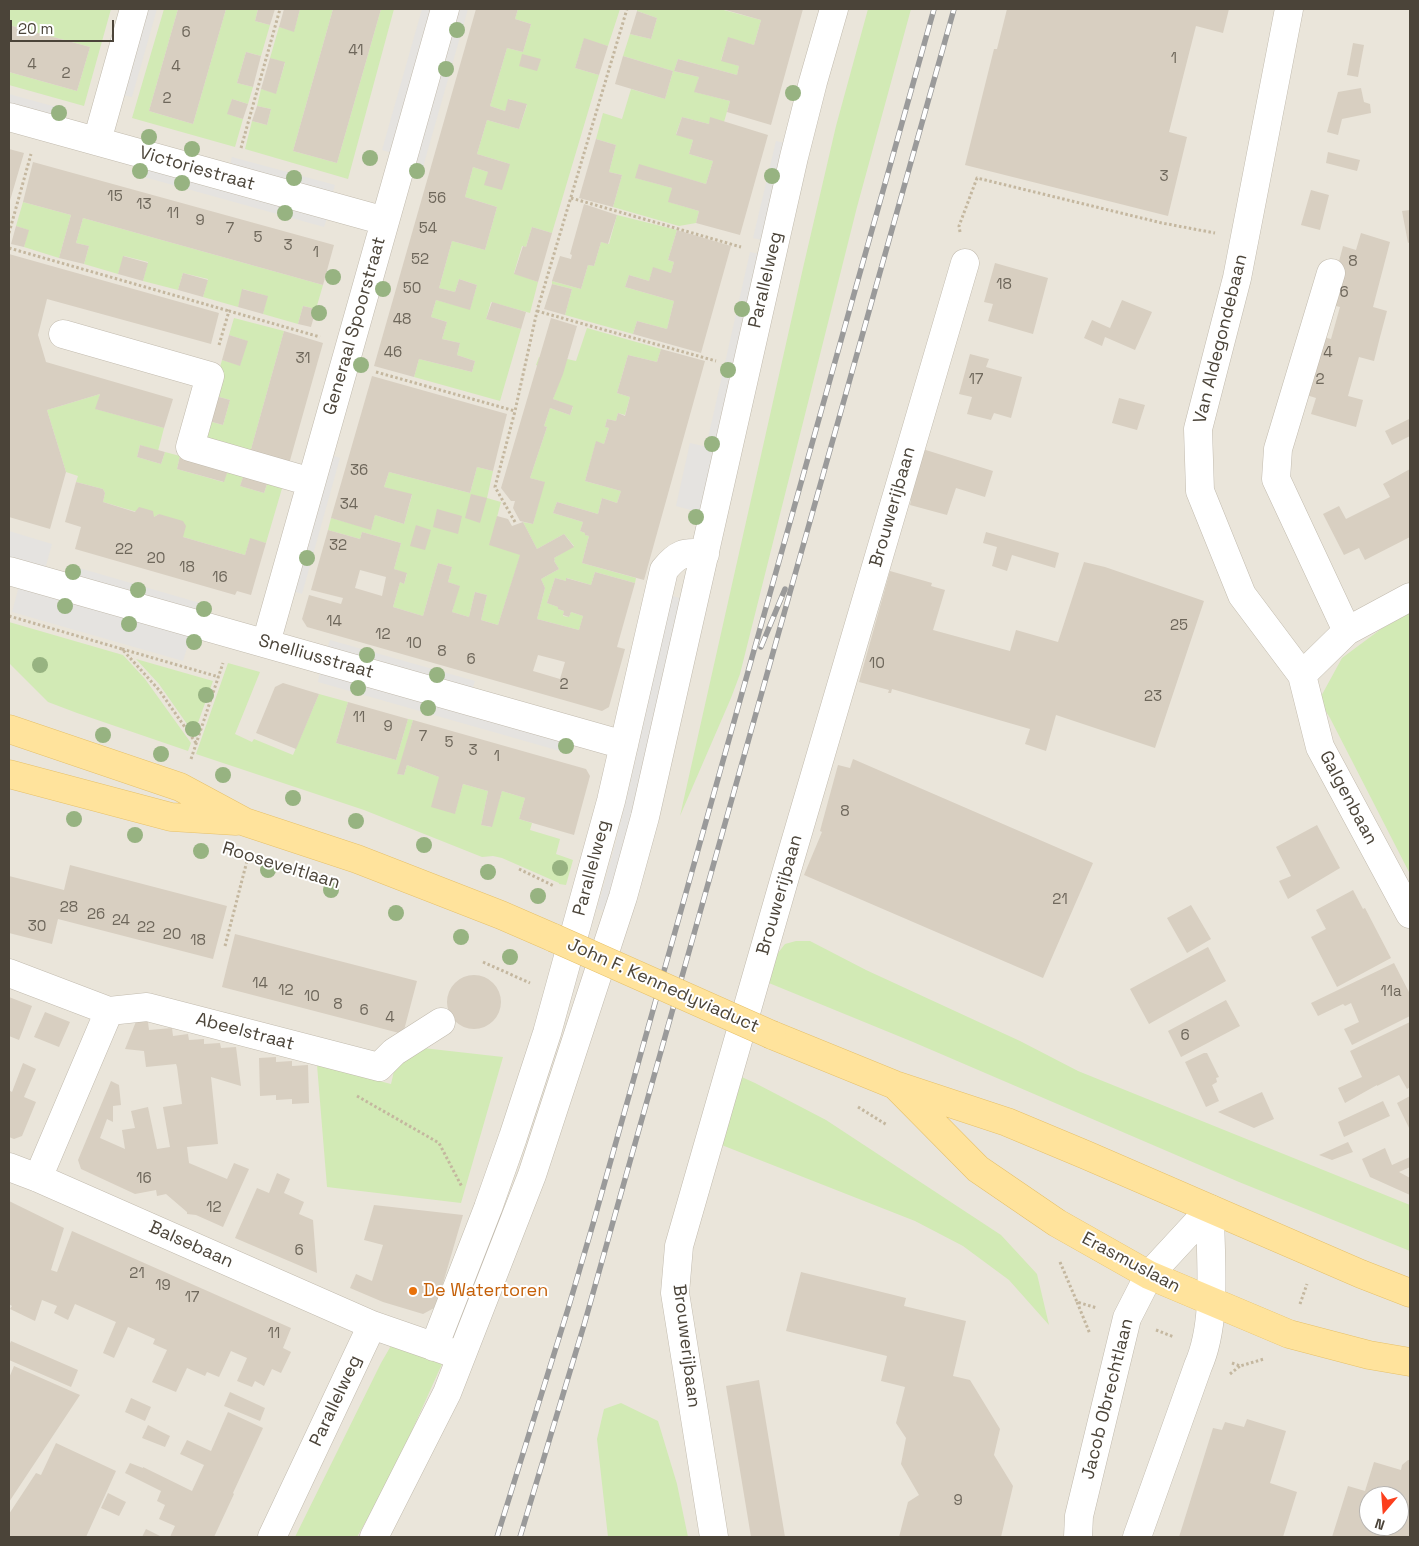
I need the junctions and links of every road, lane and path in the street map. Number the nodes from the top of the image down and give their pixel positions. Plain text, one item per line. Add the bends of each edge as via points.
1 (134, 9) edge
2 (280, 9) edge
3 (445, 9) edge
4 (627, 9) edge
5 (834, 9) edge
6 (1289, 9) edge
7 (9, 117) edge
8 (39, 126) junction
9 (97, 141) junction
10 (239, 154) dead end
11 (571, 198) junction
12 (385, 222) junction
13 (9, 233) edge
14 (1245, 239) junction
15 (9, 248) edge
16 (771, 255) junction
17 (965, 263) joint
18 (1331, 273) dead end
19 (228, 311) junction
20 (537, 311) junction
21 (63, 334) dead end
22 (347, 354) junction
23 (746, 369) junction
24 (210, 376) junction
25 (515, 411) junction
26 (311, 482) junction
27 (515, 522) dead end
28 (705, 554) junction
29 (9, 571) edge
30 (1410, 598) edge
31 (9, 616) edge
32 (1347, 632) junction
33 (231, 633) junction
34 (266, 643) junction
35 (122, 649) junction
36 (1302, 675) junction
37 (219, 677) junction
38 (9, 729) edge
39 (196, 743) junction
40 (624, 745) junction
41 (190, 762) dead end
42 (9, 774) edge
43 (245, 822) junction
44 (248, 855) dead end
45 (519, 870) dead end
46 (584, 900) junction
47 (1410, 914) edge
48 (554, 938) joint
49 (225, 946) dead end
50 (483, 962) dead end
51 (9, 973) edge
52 (558, 995) junction
53 (109, 1011) junction
54 (441, 1022) dead end
55 (772, 1034) joint
56 (894, 1085) junction
57 (350, 1092) dead end
58 (9, 1167) edge
59 (38, 1178) junction
60 (488, 1208) junction
61 (1210, 1209) junction
62 (1318, 1255) junction
63 (1149, 1275) junction
64 (1410, 1293) edge
65 (1211, 1302) junction
66 (372, 1325) junction
67 (1289, 1334) junction
68 (434, 1347) junction
69 (461, 1356) junction
70 (1410, 1362) edge
71 (272, 1537) edge
72 (374, 1537) edge
73 (714, 1537) edge
74 (1078, 1537) edge
75 (1137, 1537) edge

1 - 9 street
2 - 10 path
3 - 12 street, Generaal Spoorstraat
4 - 11 path
5 - 16 street, Parallelweg
6 - 14 street, Van Aldegondebaan
7 - 8 street, Victoriestraat
8 - 9 street, Victoriestraat
8 - 13 path
9 - 12 street, Victoriestraat
11 - 16 path
11 - 20 path
12 - 22 street, Generaal Spoorstraat
14 - 17 path via 1162,223 977,178 959,226
14 - 36 street, Van Aldegondebaan via 1198,429 1200,491 1242,595
15 - 19 path
16 - 23 street, Parallelweg
17 - 73 street, Brouwerijbaan via 679,1246 675,1293
18 - 32 street via 1278,449 1276,479
19 - 22 path
19 - 24 path
20 - 23 path
20 - 25 path
21 - 24 street
22 - 25 path
22 - 26 street, Generaal Spoorstraat
23 - 28 street, Parallelweg
24 - 26 street via 190,447
25 - 27 path via 495,487
26 - 34 street, Generaal Spoorstraat
28 - 40 street, Parallelweg via 684,553 674,558 664,570
28 - 69 street, Parallelweg via 645,817 623,897 532,1175
29 - 33 street, Snelliusstraat
30 - 32 street
31 - 35 path
32 - 36 street
33 - 34 street, Snelliusstraat
33 - 37 path
34 - 40 street, Snelliusstraat
35 - 37 path
35 - 39 path via 159,690
36 - 47 street, Galgenbaan via 1320,747
37 - 39 path
38 - 43 main road, Rooseveltlaan via 180,787
39 - 41 path
40 - 46 street, Parallelweg
42 - 43 main road, Rooseveltlaan via 171,817
43 - 48 main road, Rooseveltlaan via 357,859
44 - 49 path
45 - 46 path
46 - 52 street, Parallelweg
48 - 55 main road, John F. Kennedyviaduct, bridge
50 - 52 path
51 - 53 street, Abeelstraat
52 - 60 street, Parallelweg
53 - 54 street, Abeelstraat via 147,1007 379,1067 394,1052
53 - 59 street
55 - 56 main road, Erasmuslaan
56 - 61 main road, Erasmuslaan via 1007,1122
56 - 63 main road, Erasmuslaan via 978,1169 1057,1223
57 - 60 path via 439,1143 462,1186 458,1198
58 - 59 street, Balsebaan
59 - 66 street, Balsebaan
60 - 68 street, Parallelweg
61 - 62 main road, Erasmuslaan
61 - 63 street, Jacob Obrechtlaan
61 - 65 street
62 - 64 main road, Erasmuslaan
62 - 67 path
63 - 65 main road, Erasmuslaan
63 - 74 street, Jacob Obrechtlaan via 1127,1318 1079,1516
65 - 67 main road, Erasmuslaan
65 - 75 street via 1205,1350
66 - 68 street
66 - 71 street, Parallelweg
67 - 70 main road, Erasmuslaan
68 - 69 street
69 - 72 street, Parallelweg via 447,1393

